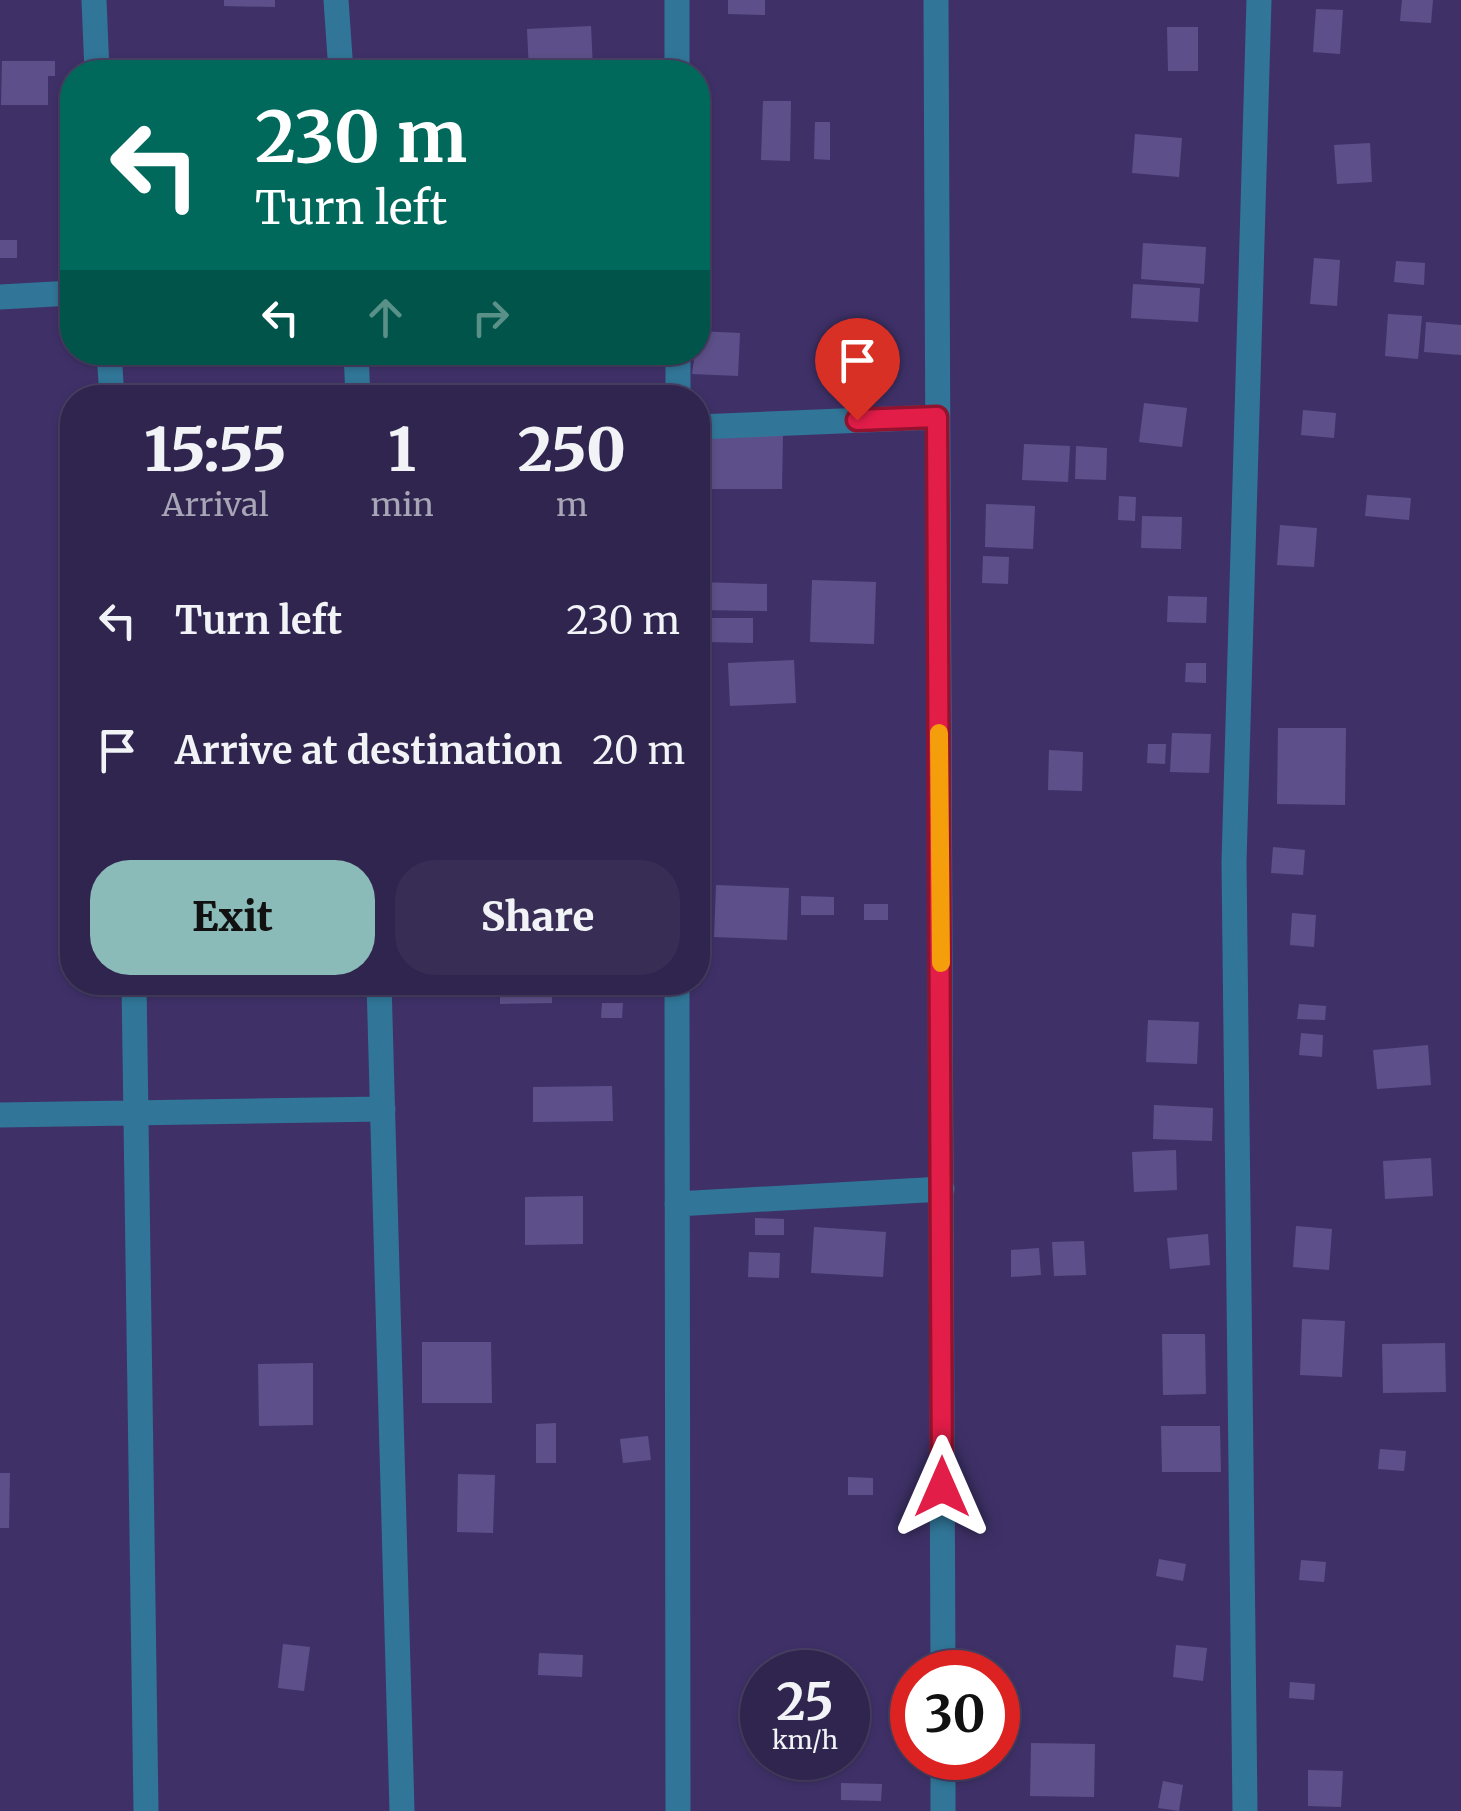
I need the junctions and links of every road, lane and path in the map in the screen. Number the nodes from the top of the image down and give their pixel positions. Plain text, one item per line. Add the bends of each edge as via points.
1 (94, 0) edge
2 (336, 0) edge
3 (677, 0) edge
4 (936, 0) edge
5 (1259, 0) edge
6 (96, 60) edge
7 (339, 60) edge
8 (677, 60) edge
9 (60, 294) edge
10 (0, 297) edge
11 (937, 417) junction
12 (710, 426) edge
13 (134, 995) edge
14 (380, 995) edge
15 (677, 995) edge
16 (384, 1108) junction
17 (138, 1113) junction
18 (0, 1115) edge
19 (942, 1189) junction
20 (676, 1204) junction
21 (943, 1650) edge
22 (943, 1780) edge
23 (146, 1811) edge
24 (402, 1811) edge
25 (678, 1811) edge
26 (943, 1811) edge
27 (1245, 1811) edge

1 - 6 street
2 - 7 street
3 - 8 street
4 - 11 street
5 - 27 street via 1234,862
9 - 10 street
11 - 12 street
11 - 19 street
13 - 17 street
14 - 16 street
15 - 20 street
16 - 17 street
16 - 24 street
17 - 18 street
17 - 23 street
19 - 20 street
19 - 21 street
20 - 25 street
22 - 26 street

